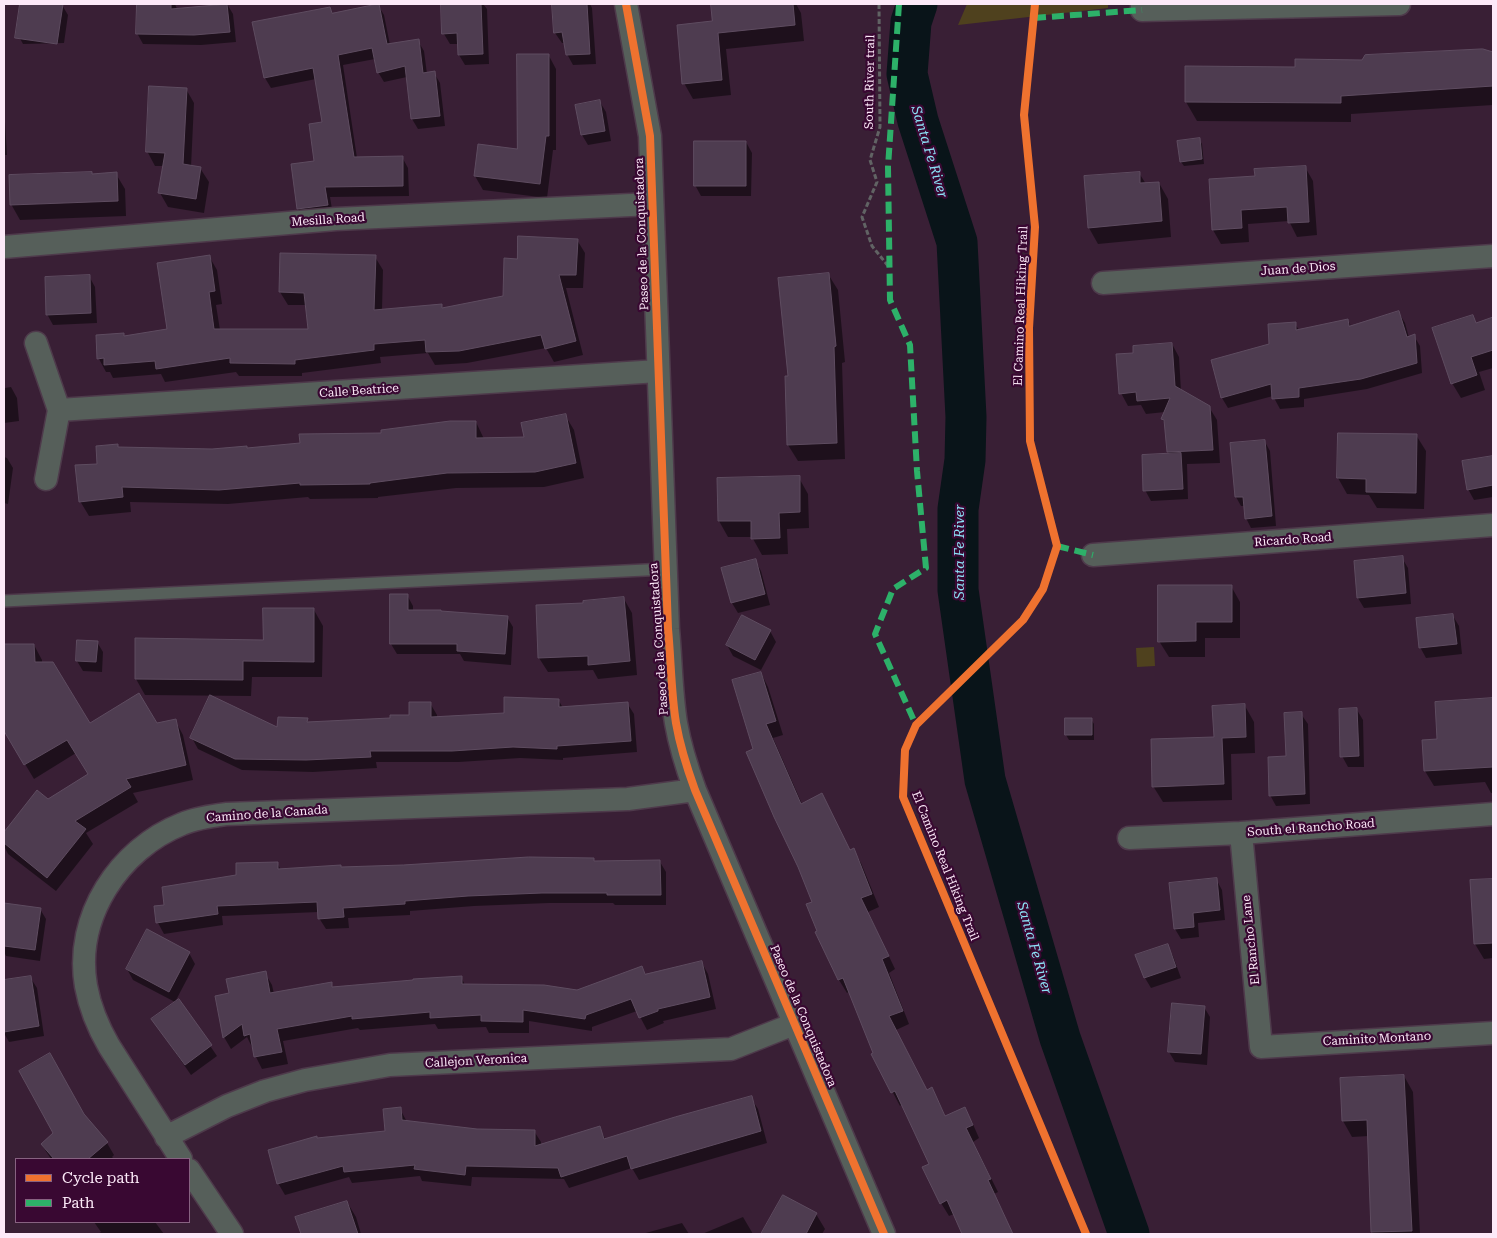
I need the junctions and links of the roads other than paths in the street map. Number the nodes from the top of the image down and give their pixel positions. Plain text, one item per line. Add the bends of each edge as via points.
1 (626, 4) edge
2 (1399, 4) edge
3 (1142, 7) edge
4 (652, 204) junction
5 (4, 248) edge
6 (1493, 256) edge
7 (1103, 282) dead end
8 (36, 343) dead end
9 (658, 371) junction
10 (59, 410) junction
11 (46, 479) dead end
12 (1493, 525) edge
13 (1093, 555) dead end
14 (666, 569) junction
15 (4, 601) edge
16 (695, 790) junction
17 (1493, 814) edge
18 (1241, 833) junction
19 (1130, 838) dead end
20 (794, 1024) junction
21 (1493, 1033) edge
22 (1261, 1047) joint
23 (166, 1137) junction
24 (180, 1158) edge
25 (190, 1171) edge
26 (232, 1234) edge
27 (884, 1234) edge

1 - 4 street, Paseo de la Conquistadora via 650,136
2 - 3 street
4 - 5 street, Mesilla Road via 336,218
4 - 9 street, Paseo de la Conquistadora
6 - 7 street, Juan de Dios
8 - 10 street
9 - 10 street, Calle Beatrice
9 - 14 street, Paseo de la Conquistadora
10 - 11 street
12 - 13 street, Ricardo Road
14 - 15 lane
14 - 16 street, Paseo de la Conquistadora via 676,721
16 - 20 street, Paseo de la Conquistadora
16 - 23 street, Camino de la Canada via 628,799 227,814 183,824 143,846 111,879 100,898 91,919 84,961 89,1000 99,1028
17 - 18 street, South el Rancho Road
18 - 19 street, South el Rancho Road
18 - 22 street, El Rancho Lane
20 - 23 street, Callejon Veronica via 731,1049 381,1066 265,1091
20 - 27 street, Paseo de la Conquistadora
21 - 22 street, Caminito Montano
23 - 24 street, Camino de la Canada
25 - 26 street

